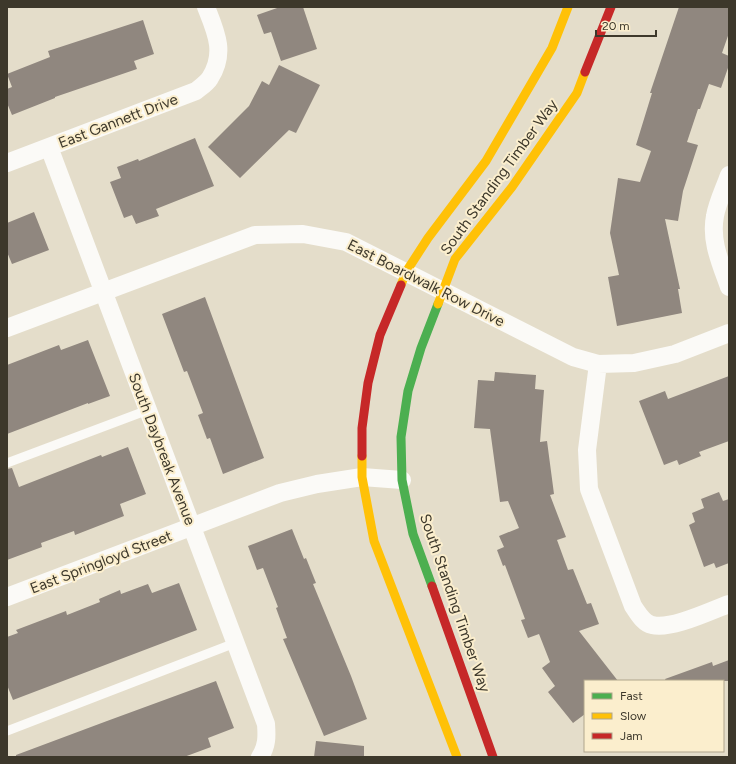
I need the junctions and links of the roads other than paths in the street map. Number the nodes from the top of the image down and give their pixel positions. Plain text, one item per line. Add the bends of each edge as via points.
1 (206, 7) edge
2 (568, 7) edge
3 (611, 7) edge
4 (49, 147) junction
5 (7, 163) edge
6 (729, 175) edge
7 (406, 272) junction
8 (729, 287) edge
9 (442, 290) junction
10 (103, 292) junction
11 (7, 328) edge
12 (729, 334) edge
13 (598, 364) junction
14 (148, 410) junction
15 (7, 463) edge
16 (362, 477) junction
17 (402, 480) junction
18 (192, 527) junction
19 (7, 597) edge
20 (729, 604) edge
21 (236, 643) junction
22 (7, 731) edge
23 (262, 754) edge
24 (457, 757) edge
25 (493, 757) edge

1 - 4 street, East Gannett Drive via 217,34 219,49 217,64 209,80 196,91
2 - 7 street, South Standing Timber Way via 552,48 486,161 428,238
3 - 9 street, South Standing Timber Way via 577,92 512,187 455,259
4 - 5 street, East Gannett Drive
4 - 10 street, South Daybreak Avenue
6 - 8 street via 715,215 714,235 717,253
7 - 9 street, East Boardwalk Row Drive
7 - 10 street, East Boardwalk Row Drive via 346,242 303,234 255,235
7 - 16 street, South Standing Timber Way via 380,336 368,383 362,428
9 - 13 street, East Boardwalk Row Drive via 572,357
9 - 17 street, South Standing Timber Way via 408,391 401,436
10 - 11 street, East Boardwalk Row Drive
10 - 14 street, South Daybreak Avenue
12 - 13 street, East Boardwalk Row Drive via 675,354 634,363
13 - 20 street via 587,450 589,489 633,606 641,618 651,625 664,626
14 - 15 lane
14 - 18 street, South Daybreak Avenue
16 - 17 street, East Springloyd Street
16 - 18 street, East Springloyd Street via 280,493
16 - 24 street, South Standing Timber Way via 374,541
17 - 25 street, South Standing Timber Way via 413,534
18 - 19 street, East Springloyd Street
18 - 21 street, South Daybreak Avenue
21 - 22 lane
21 - 23 street, South Daybreak Avenue via 266,724 268,738

